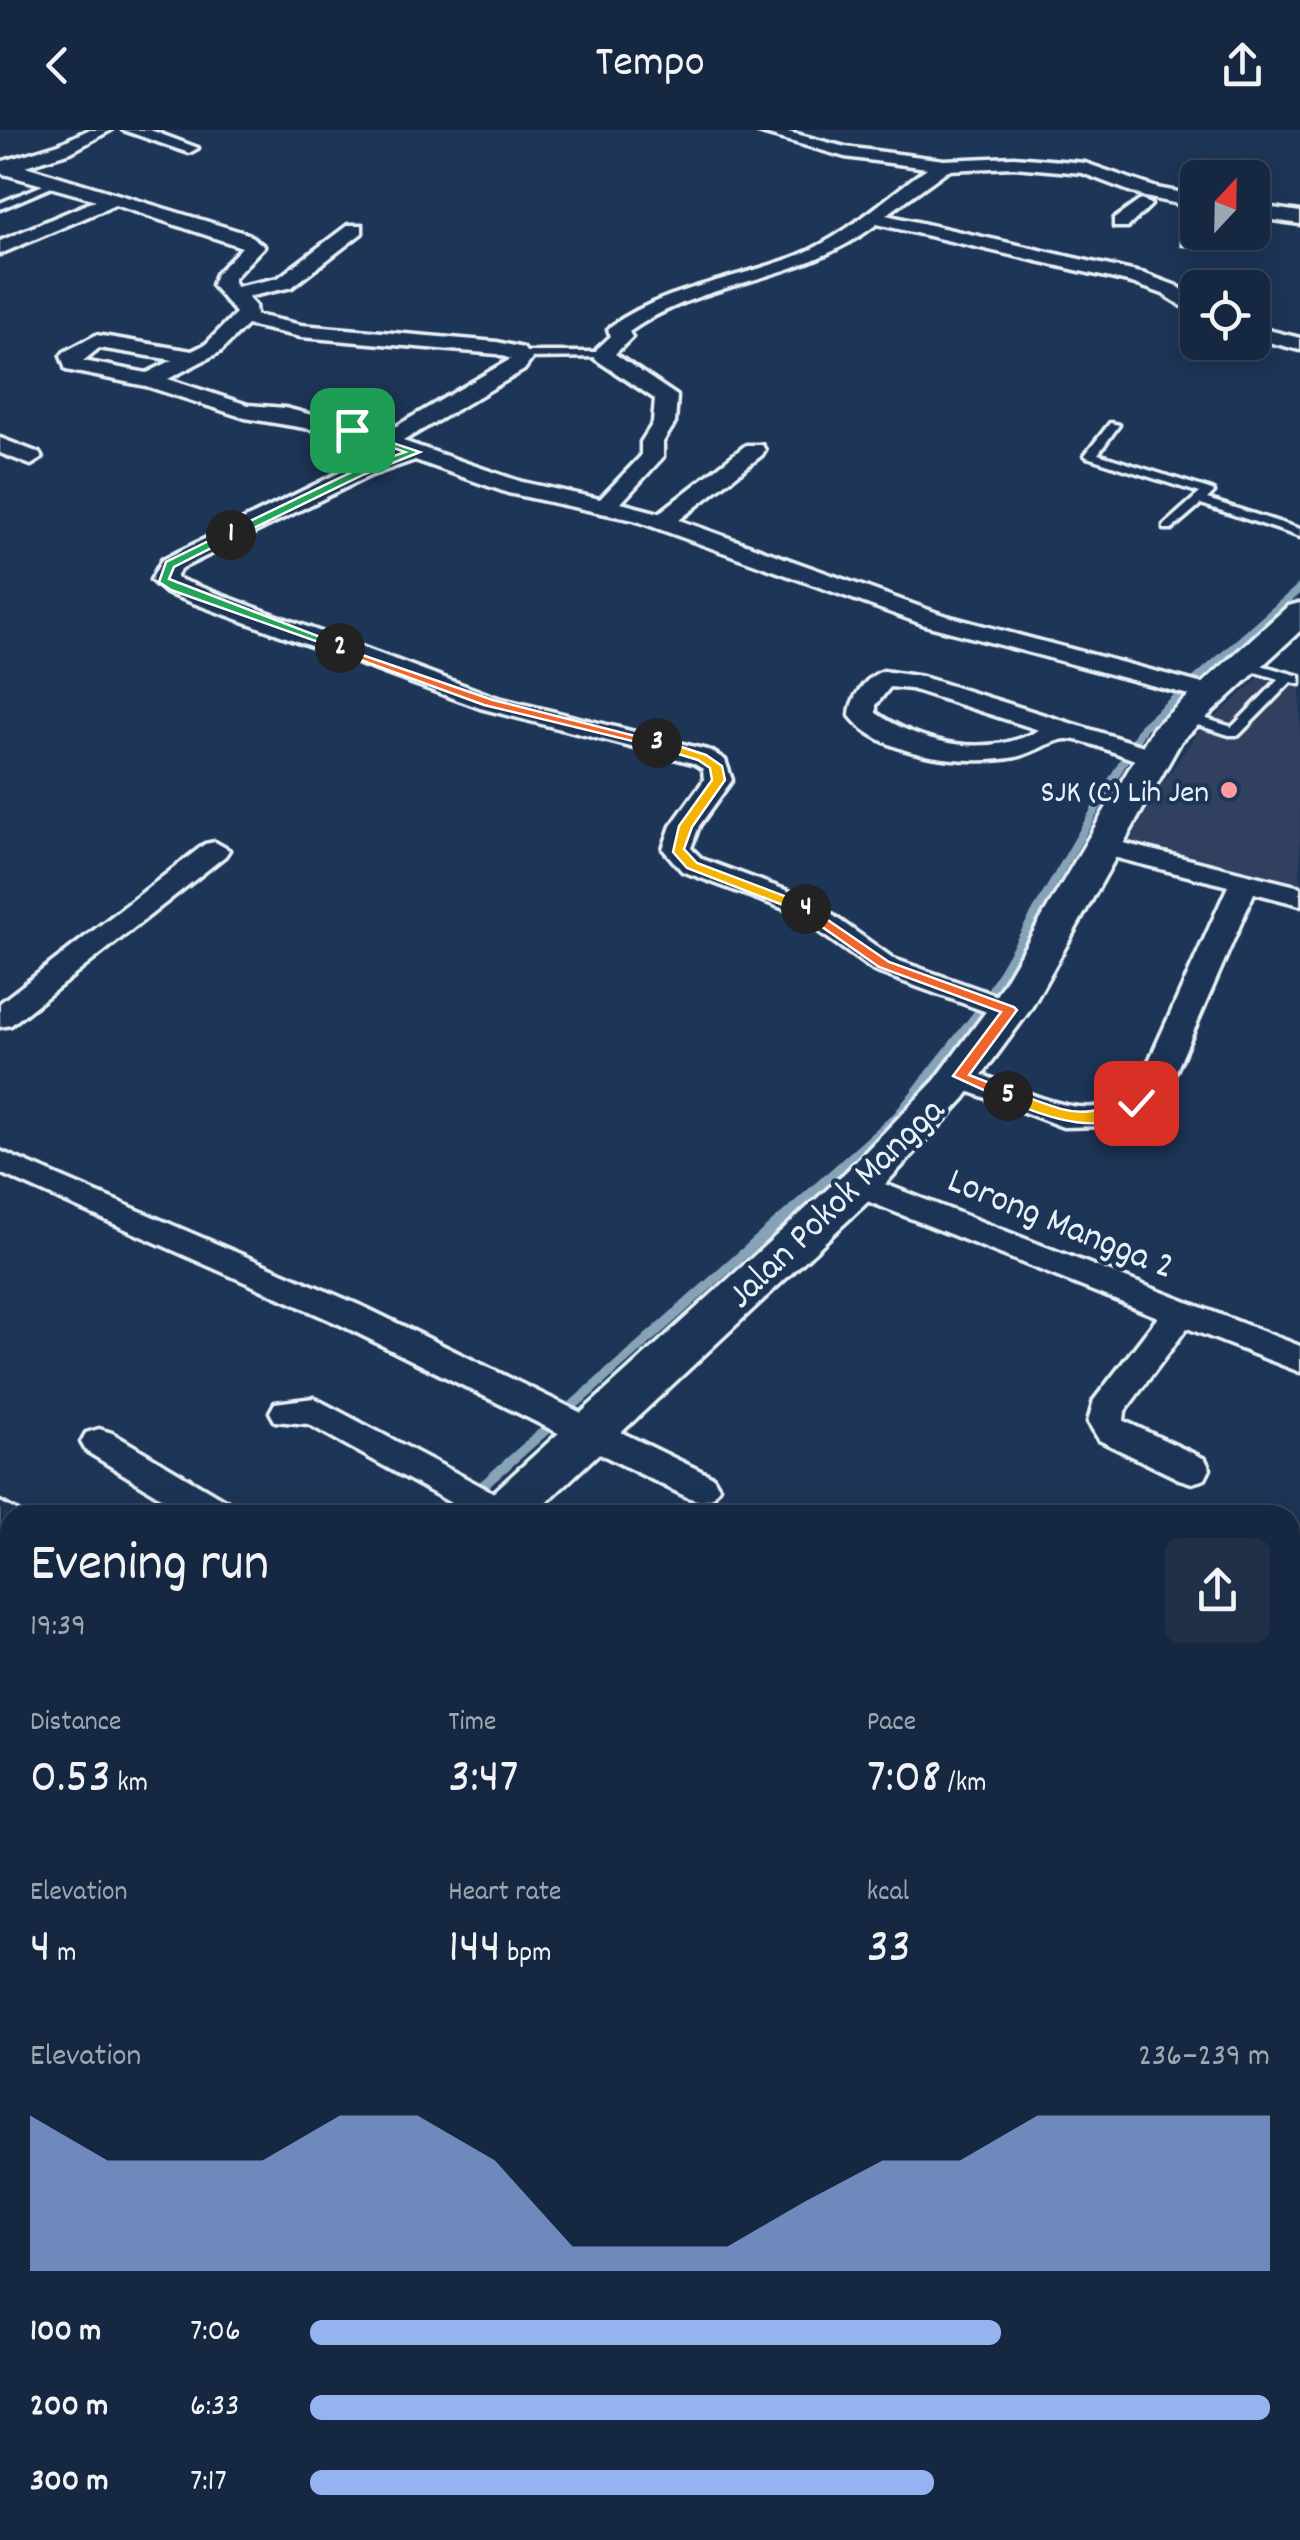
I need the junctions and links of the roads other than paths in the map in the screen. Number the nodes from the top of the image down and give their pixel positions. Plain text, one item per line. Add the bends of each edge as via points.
1 (102, 130) edge
2 (132, 130) edge
3 (760, 130) edge
4 (189, 148) dead end
5 (944, 165) junction
6 (2, 167) edge
7 (56, 183) junction
8 (1147, 199) junction
9 (109, 200) junction
10 (1180, 201) edge
11 (0, 206) edge
12 (1180, 210) edge
13 (876, 214) junction
14 (1270, 214) edge
15 (1300, 218) edge
16 (1122, 224) dead end
17 (355, 229) dead end
18 (0, 248) edge
19 (234, 294) junction
20 (1180, 297) edge
21 (242, 318) junction
22 (1270, 336) edge
23 (1300, 344) edge
24 (519, 355) junction
25 (604, 355) junction
26 (193, 357) junction
27 (150, 380) junction
28 (1114, 424) dead end
29 (385, 442) junction
30 (0, 445) edge
31 (754, 450) dead end
32 (414, 452) junction
33 (31, 458) dead end
34 (1202, 501) junction
35 (606, 506) junction
36 (664, 521) junction
37 (1168, 527) dead end
38 (1300, 533) edge
39 (1300, 613) edge
40 (1242, 664) junction
41 (1294, 678) edge
42 (1191, 696) junction
43 (1061, 729) junction
44 (1136, 753) junction
45 (1102, 846) junction
46 (216, 850) dead end
47 (1246, 880) junction
48 (1300, 896) edge
49 (1002, 1008) junction
50 (0, 1018) edge
51 (960, 1076) junction
52 (0, 1161) edge
53 (858, 1185) junction
54 (1178, 1314) junction
55 (1300, 1360) edge
56 (288, 1412) dead end
57 (572, 1420) junction
58 (99, 1442) dead end
59 (1192, 1468) dead end
60 (700, 1487) dead end
61 (203, 1505) edge
62 (484, 1505) edge
63 (487, 1505) edge

1 - 6 street
2 - 4 street
3 - 5 street via 845,152
5 - 8 street via 1064,165 1105,172
5 - 13 street
6 - 7 street
7 - 9 street
7 - 11 lane
8 - 10 street
8 - 12 street
8 - 16 street
9 - 18 street
9 - 19 street via 250,242 254,246 223,278
13 - 20 street via 879,220 1138,278
13 - 25 street via 827,250 636,316 618,330 622,336
14 - 15 street
17 - 19 street via 285,283
19 - 21 street via 245,306
21 - 24 street
21 - 26 street via 213,348
22 - 23 street
24 - 25 lane
24 - 29 street via 517,366
25 - 35 street via 666,396 652,457
26 - 27 street
26 - 27 street via 96,341 71,356 73,366
27 - 29 street via 245,412 285,415
28 - 34 lane via 1091,455 1208,492
29 - 32 street
30 - 33 street
31 - 36 street
32 - 35 street via 516,488
32 - 49 street via 170,565 163,580 489,702 702,757 716,766 718,780 677,850 692,866 800,906 884,964
34 - 37 lane
34 - 38 lane
35 - 36 street
36 - 42 street via 934,620
39 - 40 main road, Jalan Pokok Mangga
40 - 41 lane
40 - 42 main road, Jalan Pokok Mangga
41 - 42 lane via 1234,732
42 - 44 main road, Jalan Pokok Mangga
43 - 43 street via 897,678 882,679 864,704 863,716 880,730 914,745 1021,748
43 - 44 street
44 - 45 main road, Jalan Pokok Mangga
45 - 47 street
45 - 49 main road, Jalan Pokok Mangga
46 - 50 street
47 - 48 street
47 - 51 street via 1160,1071 1136,1103 1105,1116 1063,1117
49 - 51 main road, Jalan Pokok Mangga
51 - 53 main road, Jalan Pokok Mangga
52 - 57 street via 204,1245
53 - 54 street, Lorong Mangga 2
53 - 57 main road, Jalan Pokok Mangga
54 - 55 street, Lorong Mangga 2
54 - 59 street, Lorong Mangga 2 via 1107,1409 1106,1422 1112,1431
56 - 62 street via 314,1411
57 - 60 street
57 - 63 main road, Jalan Pokok Mangga
58 - 61 street

